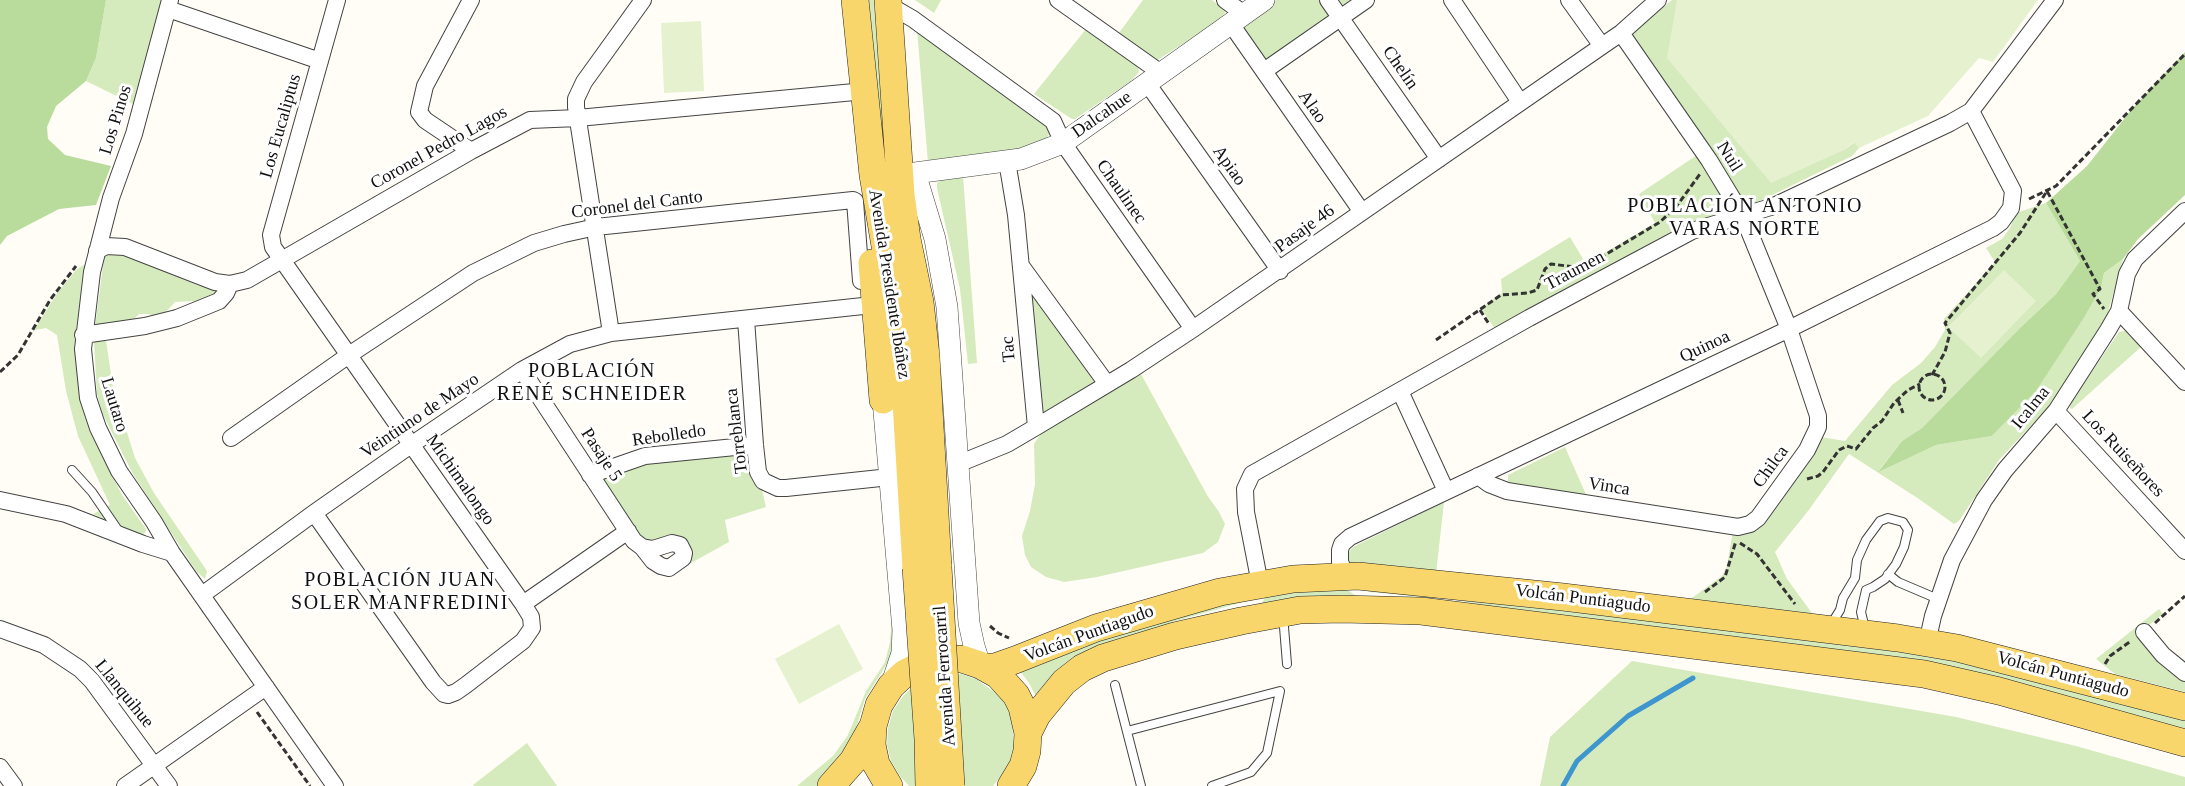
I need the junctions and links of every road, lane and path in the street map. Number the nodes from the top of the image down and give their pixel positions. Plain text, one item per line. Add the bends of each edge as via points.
1 (337, 0) edge
2 (471, 0) edge
3 (643, 0) edge
4 (855, 0) edge
5 (1058, 0) edge
6 (1225, 0) edge
7 (1264, 0) edge
8 (1328, 0) edge
9 (1366, 0) edge
10 (1452, 0) edge
11 (1569, 0) edge
12 (1658, 0) edge
13 (2055, 0) edge
14 (888, 2) edge
15 (169, 4) edge
16 (1341, 18) junction
17 (1237, 19) junction
18 (1621, 33) junction
19 (1602, 46) junction
20 (2185, 54) edge
21 (320, 61) junction
22 (1264, 71) junction
23 (1154, 78) junction
24 (865, 91) junction
25 (1520, 102) junction
26 (1971, 111) junction
27 (578, 118) junction
28 (898, 132) junction
29 (1063, 143) junction
30 (471, 151) junction
31 (1439, 159) junction
32 (1709, 160) junction
33 (1008, 161) junction
34 (915, 172) junction
35 (873, 175) junction
36 (2047, 191) junction
37 (854, 200) joint
38 (2011, 208) junction
39 (2185, 211) edge
40 (1362, 212) junction
41 (1743, 216) junction
42 (596, 227) junction
43 (97, 251) junction
44 (281, 261) junction
45 (1022, 267) junction
46 (1280, 271) junction
47 (230, 284) junction
48 (863, 306) junction
49 (2116, 316) junction
50 (746, 319) junction
51 (1193, 329) junction
52 (1789, 329) junction
53 (611, 333) junction
54 (83, 335) junction
55 (1436, 340) dead end
56 (349, 355) junction
57 (522, 370) junction
58 (0, 372) edge
59 (1932, 375) junction
60 (2185, 382) edge
61 (1107, 384) junction
62 (1920, 384) junction
63 (1400, 391) junction
64 (1898, 399) junction
65 (883, 400) junction
66 (2056, 411) junction
67 (1903, 413) dead end
68 (1818, 416) joint
69 (1036, 428) junction
70 (231, 438) dead end
71 (411, 445) junction
72 (754, 445) junction
73 (958, 464) junction
74 (72, 470) dead end
75 (590, 474) junction
76 (1478, 476) junction
77 (890, 477) junction
78 (1805, 479) dead end
79 (1446, 490) junction
80 (0, 500) edge
81 (314, 513) junction
82 (1738, 527) joint
83 (628, 531) junction
84 (122, 536) junction
85 (642, 547) dead end
86 (2185, 551) edge
87 (172, 553) junction
88 (927, 567) junction
89 (1888, 574) junction
90 (1346, 576) junction
91 (1855, 578) junction
92 (1260, 584) junction
93 (1866, 590) junction
94 (1703, 594) dead end
95 (202, 595) junction
96 (1938, 599) junction
97 (523, 604) junction
98 (1796, 605) dead end
99 (1392, 610) junction
100 (1280, 613) junction
101 (1241, 621) junction
102 (0, 629) edge
103 (1828, 629) junction
104 (2144, 632) dead end
105 (1869, 634) junction
106 (1927, 643) junction
107 (1287, 664) dead end
108 (983, 666) junction
109 (2185, 673) edge
110 (1115, 685) dead end
111 (891, 686) junction
112 (266, 687) junction
113 (2185, 706) edge
114 (256, 711) dead end
115 (873, 726) junction
116 (1127, 731) junction
117 (1028, 733) junction
118 (2185, 743) edge
119 (154, 765) junction
120 (0, 767) edge
121 (14, 786) edge
122 (125, 786) edge
123 (169, 786) edge
124 (310, 786) edge
125 (335, 786) edge
126 (831, 786) edge
127 (889, 786) edge
128 (929, 786) edge
129 (951, 786) edge
130 (1011, 786) edge
131 (1141, 786) edge
132 (1212, 786) edge

1 - 21 street, Los Eucaliptus
2 - 30 street via 425,86 419,112
3 - 27 street via 578,92
4 - 24 main road, Avenida Presidente Ibáñez
5 - 23 street, Apiao
6 - 17 street, Alao
7 - 17 street, Dalcahue
8 - 16 street, Chelín
9 - 16 street
10 - 25 street
11 - 19 street
12 - 18 street, Pasaje 46
13 - 26 street, Traumen
14 - 28 main road, Avenida Presidente Ibáñez
14 - 29 street, Chaulinec via 1046,116
15 - 21 street
15 - 43 street, Los Pinos
16 - 22 street
16 - 31 street, Chelín
17 - 22 street, Alao
17 - 23 street, Dalcahue
18 - 19 street, Pasaje 46
18 - 32 street, Nuil
19 - 25 street, Pasaje 46
20 - 36 path
21 - 44 street, Los Eucaliptus via 271,235
22 - 40 street, Alao
23 - 29 street, Dalcahue
23 - 46 street, Apiao
24 - 27 street, Coronel Pedro Lagos
24 - 35 main road, Avenida Presidente Ibáñez
25 - 31 street, Pasaje 46
26 - 38 street via 2013,190
26 - 41 street, Traumen via 1774,206
27 - 30 street, Coronel Pedro Lagos via 530,120
27 - 42 street
28 - 34 main road
28 - 88 main road, Avenida Presidente Ibáñez via 904,223 920,302 931,428
29 - 33 street, Dalcahue
29 - 51 street, Chaulinec
30 - 44 street, Coronel Pedro Lagos
31 - 40 street, Pasaje 46
32 - 41 street, Nuil
32 - 55 path via 1676,207 1660,222 1583,268 1551,264 1538,290 1501,295
33 - 34 street, Dalcahue
33 - 45 street, Tac
34 - 73 street via 935,239 947,307
35 - 65 main road via 870,242
35 - 88 main road, Avenida Presidente Ibáñez via 903,352
36 - 38 path
36 - 49 path via 2100,289 2093,294
36 - 59 path via 2020,233 1945,322 1950,333
37 - 42 street, Coronel del Canto
37 - 48 street, Avenida Presidente Ibáñez
38 - 52 street, Quinoa via 1993,228
39 - 49 street, Icalma via 2135,258
40 - 46 street, Pasaje 46
41 - 52 street, Nuil
41 - 63 street, Traumen via 1692,231
42 - 53 street
42 - 56 street, Coronel del Canto via 534,243 504,256
43 - 47 street via 106,246 125,247 215,282
43 - 54 street, Lautaro
43 - 58 path via 60,284 18,355
44 - 47 street, Coronel Pedro Lagos via 247,280
44 - 56 street, Michimalongo
45 - 61 street, Tac
45 - 69 street, Tac
46 - 51 street, Pasaje 46
47 - 54 street, Coronel Pedro Lagos via 219,301 177,318
48 - 50 street, Veintiuno de Mayo
48 - 65 street, Avenida Presidente Ibáñez
49 - 60 street
49 - 66 street, Icalma
50 - 53 street, Veintiuno de Mayo
50 - 72 street, Torreblanca
51 - 61 street, Pasaje 46
52 - 68 street, Nuil
52 - 76 street, Quinoa
53 - 57 street, Veintiuno de Mayo via 570,344
54 - 87 street, Lautaro via 85,382 98,428 119,471
56 - 70 street, Coronel del Canto
56 - 71 street, Michimalongo
57 - 71 street, Veintiuno de Mayo
57 - 75 street, Pasaje 5
59 - 62 path via 1924,377
59 - 62 path via 1944,384 1938,398 1925,398 1920,393
61 - 69 street, Pasaje 46
62 - 64 path
63 - 79 street
63 - 92 street, Traumen via 1252,474 1245,489 1246,512
64 - 67 path
64 - 78 path via 1856,449 1847,446 1839,450 1818,476
65 - 77 street, Avenida Presidente Ibáñez
66 - 86 street, Los Ruiseñores
66 - 96 street, Icalma via 1984,500 1952,560
68 - 82 street, Chilca via 1815,437 1791,473 1758,518
69 - 73 street, Pasaje 46
71 - 81 street, Veintiuno de Mayo
71 - 97 street, Michimalongo
72 - 75 street, Rebolledo via 645,456
72 - 77 street, Torreblanca via 759,476 778,488
73 - 108 street via 969,623
74 - 84 lane
75 - 83 street, Pasaje 5
76 - 79 street, Quinoa
76 - 82 street, Vinca via 1507,491
77 - 111 street, Avenida Presidente Ibáñez via 903,630 902,653
79 - 90 street, Quinoa via 1345,540 1340,559
80 - 84 street via 66,514
81 - 95 street, Veintiuno de Mayo
81 - 97 street via 444,694 456,692 524,641 532,628
83 - 85 street, Pasaje 5
83 - 97 street
84 - 87 street
87 - 95 street, Lautaro
88 - 128 main road, Avenida Ferrocarril, bridge
88 - 129 main road, Avenida Ferrocarril, bridge
89 - 91 lane via 1904,547 1908,530 1902,522 1888,518 1880,521 1866,540 1857,560
89 - 93 lane
89 - 96 lane
90 - 92 main road, Volcán Puntiagudo
90 - 99 main road via 1356,588
90 - 103 main road, Volcán Puntiagudo
91 - 93 lane
91 - 103 lane
92 - 101 main road via 1254,603
92 - 108 main road, Volcán Puntiagudo via 1182,601 1096,628 1005,664
93 - 105 lane via 1861,618
94 - 98 path via 1725,577 1736,542 1757,554
95 - 112 street, Lautaro
96 - 106 street, Icalma
99 - 100 main road, Volcán Puntiagudo
99 - 118 main road, Volcán Puntiagudo via 1924,674
100 - 101 main road, Volcán Puntiagudo
100 - 107 lane
101 - 117 main road, Volcán Puntiagudo via 1140,646 1082,668 1050,698
102 - 119 street, Llanquihue via 44,645 80,669
103 - 105 main road, Volcán Puntiagudo
104 - 109 street
105 - 106 main road, Volcán Puntiagudo
106 - 113 main road, Volcán Puntiagudo
108 - 111 main road, Avenida Presidente Ibáñez via 962,659 942,659 905,673
108 - 117 main road, Avenida Presidente Ibáñez via 1016,695 1023,707
110 - 116 lane
111 - 115 main road, Avenida Presidente Ibáñez via 879,705
112 - 119 street
112 - 125 street, Lautaro
114 - 124 path
115 - 126 main road, Avenida Presidente Ibáñez via 846,771
115 - 127 main road, Avenida Presidente Ibáñez via 876,764
116 - 131 lane
116 - 132 lane via 1281,688 1267,753 1251,772
117 - 130 main road, Avenida Presidente Ibáñez via 1023,766
119 - 122 street
119 - 123 street, Llanquihue
120 - 121 street

